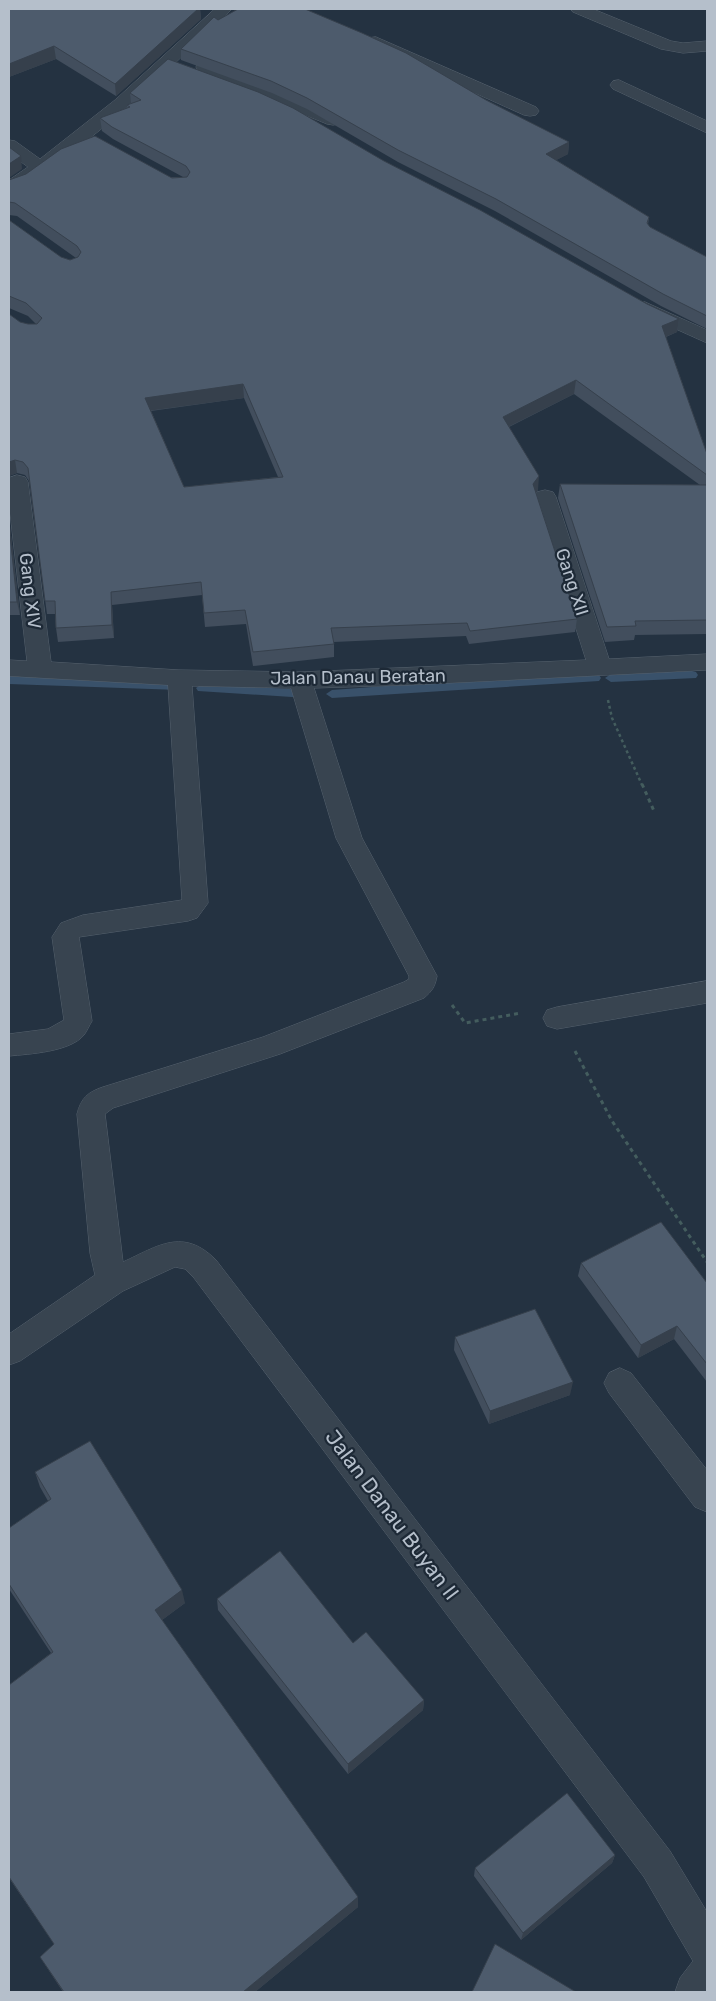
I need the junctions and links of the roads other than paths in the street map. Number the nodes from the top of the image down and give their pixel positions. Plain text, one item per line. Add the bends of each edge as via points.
1 (224, 9) edge
2 (579, 9) edge
3 (358, 34) edge
4 (707, 46) edge
5 (171, 59) junction
6 (619, 85) dead end
7 (530, 111) dead end
8 (707, 128) edge
9 (343, 132) edge
10 (86, 134) junction
11 (102, 143) edge
12 (9, 145) edge
13 (41, 168) junction
14 (9, 188) edge
15 (630, 300) edge
16 (702, 329) edge
17 (17, 482) dead end
18 (545, 497) dead end
19 (701, 663) edge
20 (9, 668) edge
21 (600, 668) junction
22 (40, 670) junction
23 (179, 678) junction
24 (300, 680) junction
25 (707, 686) edge
26 (707, 992) edge
27 (557, 1018) road end
28 (9, 1045) edge
29 (112, 1281) junction
30 (9, 1351) edge
31 (620, 1383) dead end
32 (707, 1496) edge
33 (707, 1949) edge
34 (707, 1974) edge
35 (694, 1992) edge

1 - 5 street
2 - 4 street via 667,45 683,48
3 - 7 street
5 - 9 street
5 - 10 street
6 - 8 street
10 - 11 street
10 - 13 street
12 - 13 street
13 - 14 street
15 - 16 street
17 - 22 street, Gang XIV
18 - 21 street, Gang XII
19 - 21 street, Jalan Danau Beratan
19 - 25 street
20 - 22 street, Jalan Danau Beratan
21 - 24 street, Jalan Danau Beratan
22 - 23 street, Jalan Danau Beratan
23 - 24 street, Jalan Danau Beratan
23 - 28 street via 195,903 188,911 84,925 70,930 65,937 78,1021 75,1028 63,1036
24 - 29 street via 349,838 422,976 422,984 414,990 270,1046 103,1099 93,1106 91,1114 105,1253
26 - 27 street
29 - 30 street, Jalan Danau Buyan II
29 - 33 street, Jalan Danau Buyan II via 173,1254 186,1255 205,1269 656,1864
31 - 32 street
34 - 35 street

